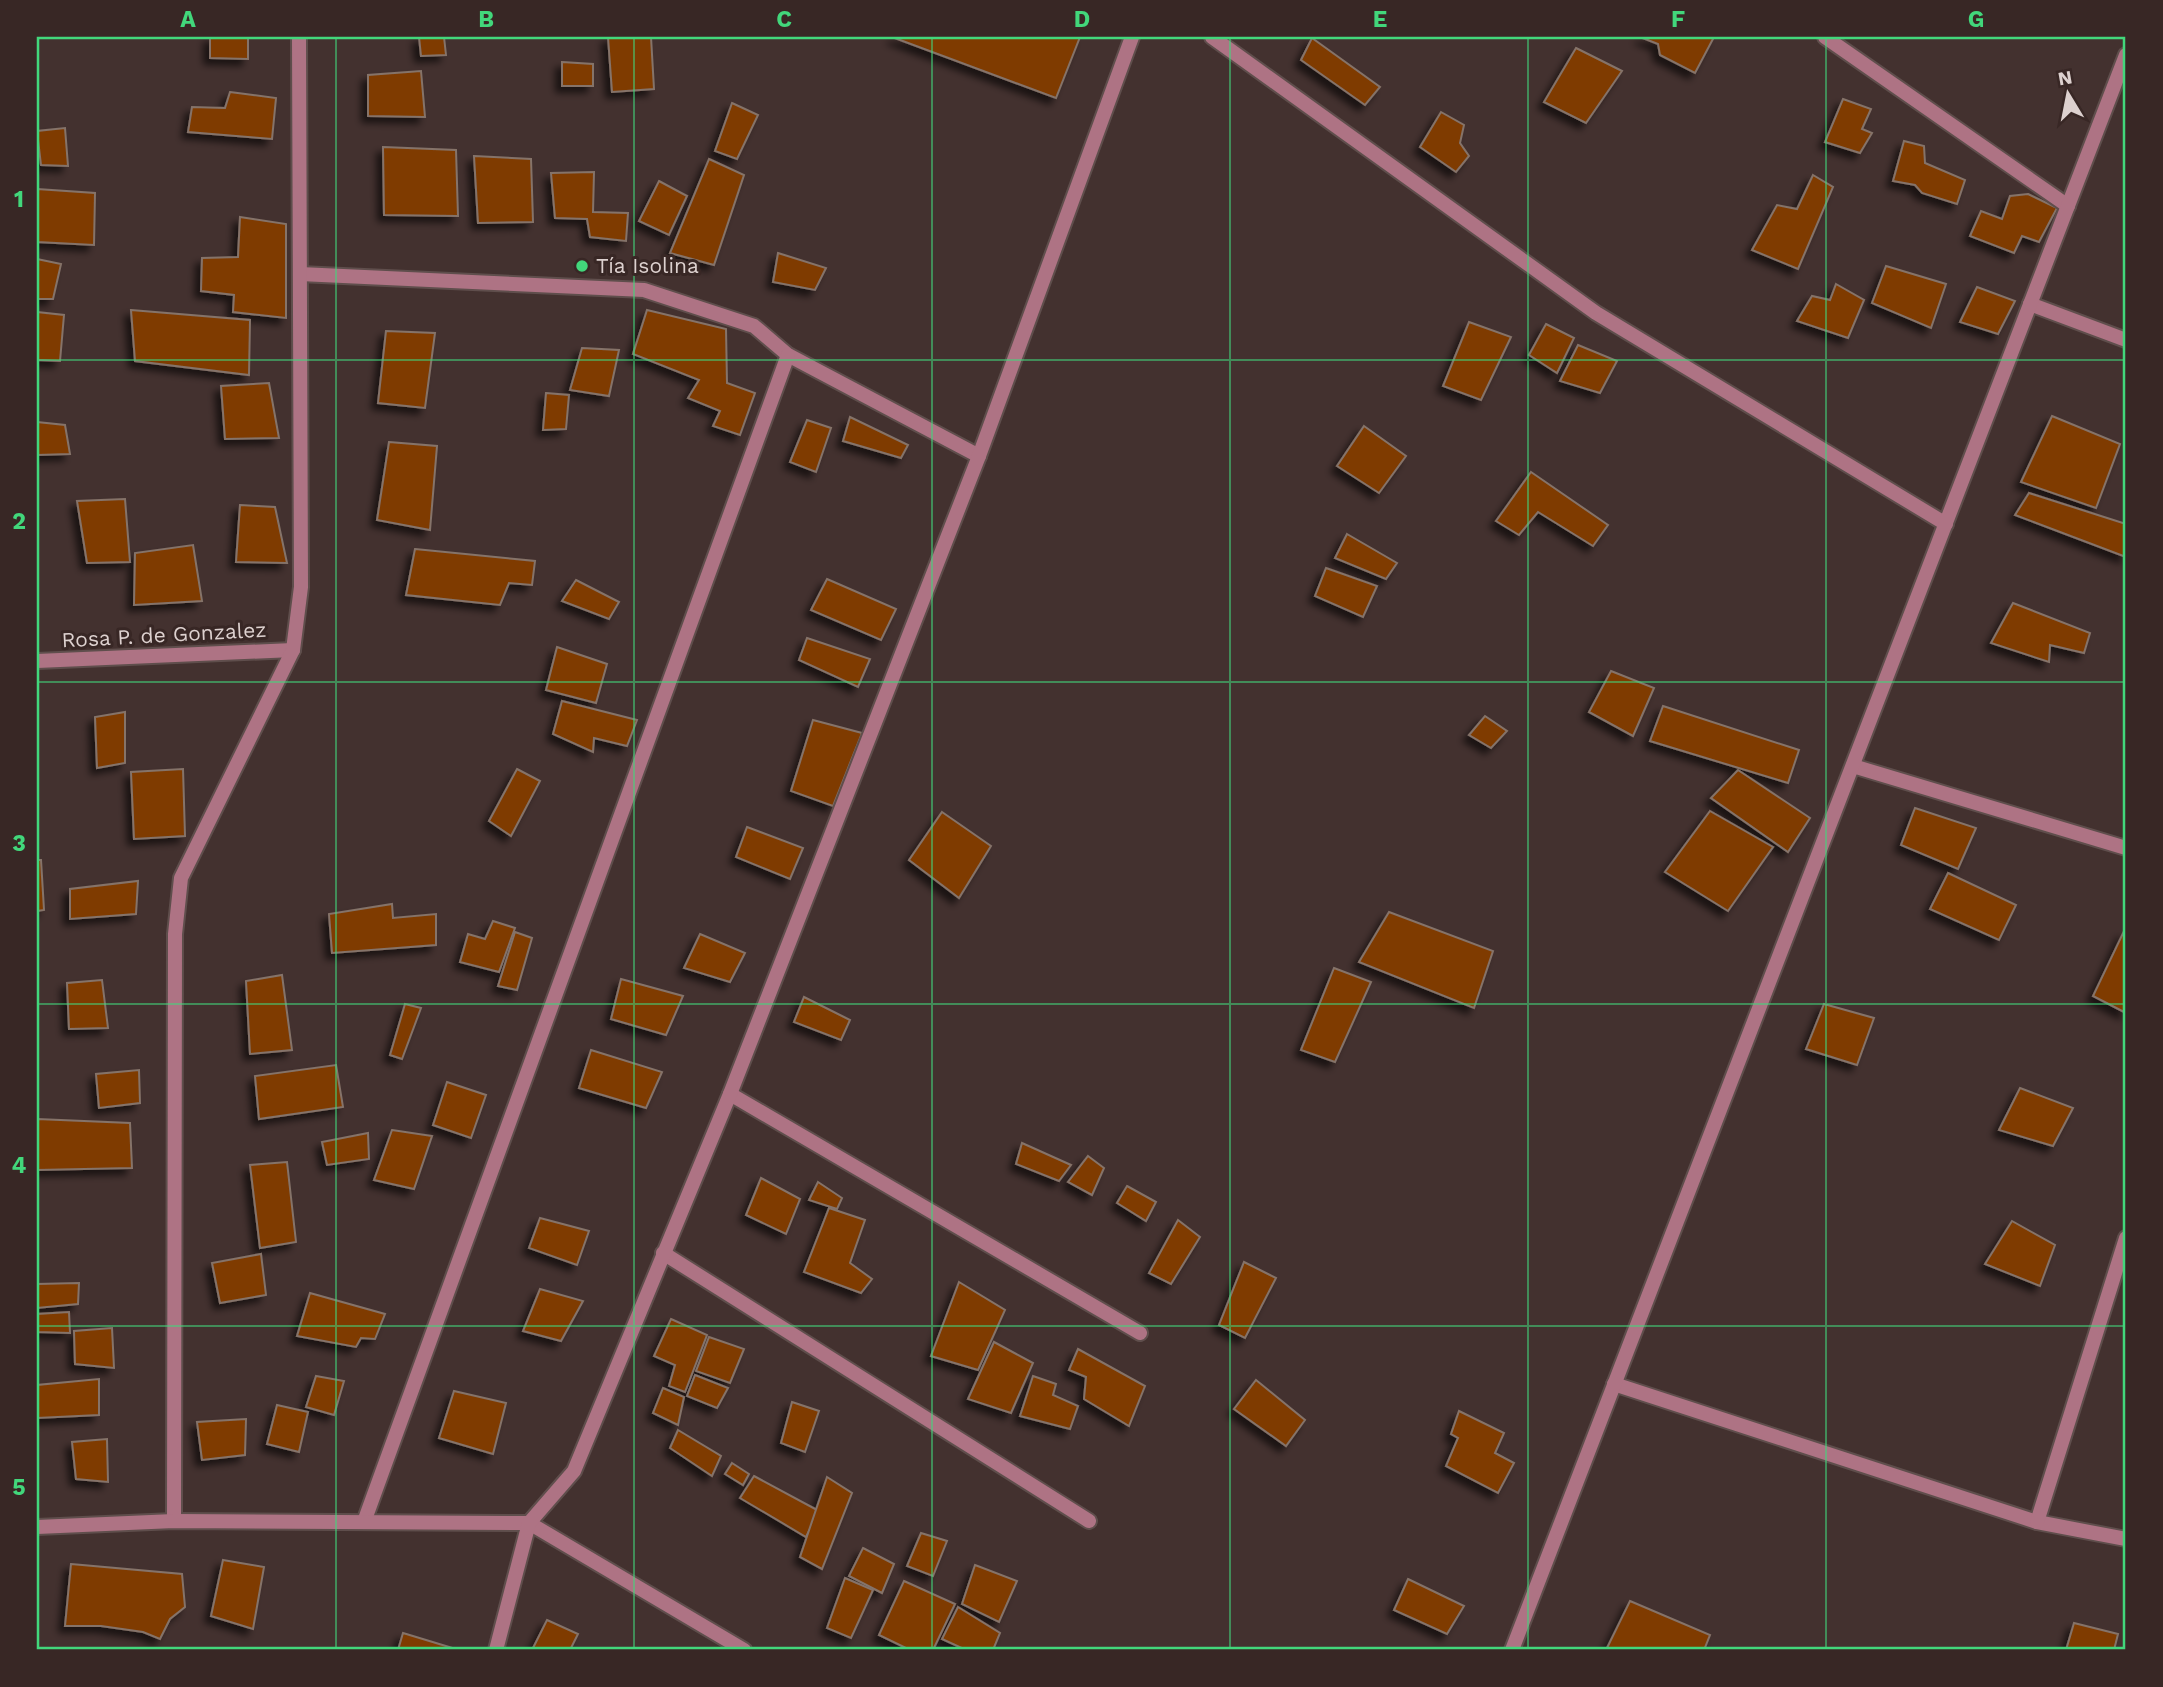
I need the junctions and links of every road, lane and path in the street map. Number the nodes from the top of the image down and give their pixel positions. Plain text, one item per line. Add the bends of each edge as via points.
1 (299, 37) edge
2 (1132, 37) edge
3 (1212, 37) edge
4 (1825, 37) edge
5 (2126, 55) edge
6 (2068, 206) junction
7 (300, 274) junction
8 (2031, 304) junction
9 (2126, 340) edge
10 (788, 355) junction
11 (979, 456) junction
12 (1946, 524) junction
13 (293, 650) junction
14 (37, 662) edge
15 (1853, 766) junction
16 (2126, 848) edge
17 (730, 1094) junction
18 (2126, 1238) edge
19 (663, 1253) junction
20 (1140, 1333) dead end
21 (1614, 1384) junction
22 (174, 1521) junction
23 (1089, 1521) dead end
24 (364, 1522) junction
25 (2038, 1522) junction
26 (529, 1523) junction
27 (37, 1527) edge
28 (2126, 1539) edge
29 (496, 1650) edge
30 (744, 1650) edge
31 (1511, 1650) edge

1 - 7 street
2 - 11 street
3 - 12 street via 1596,313
4 - 6 street
5 - 6 street
6 - 8 street
7 - 10 street via 644,290 754,326
7 - 13 street via 300,587
8 - 9 street
8 - 12 street
10 - 11 street
10 - 24 street
11 - 17 street
12 - 15 street
13 - 14 street, Rosa P. de Gonzalez
13 - 22 street via 181,878 174,984
15 - 16 street
15 - 21 street
17 - 19 street
17 - 20 street
18 - 25 street
19 - 23 street
19 - 26 street via 574,1471
21 - 25 street
21 - 31 street
22 - 24 street
22 - 27 street
24 - 26 street
25 - 28 street
26 - 29 street
26 - 30 street

